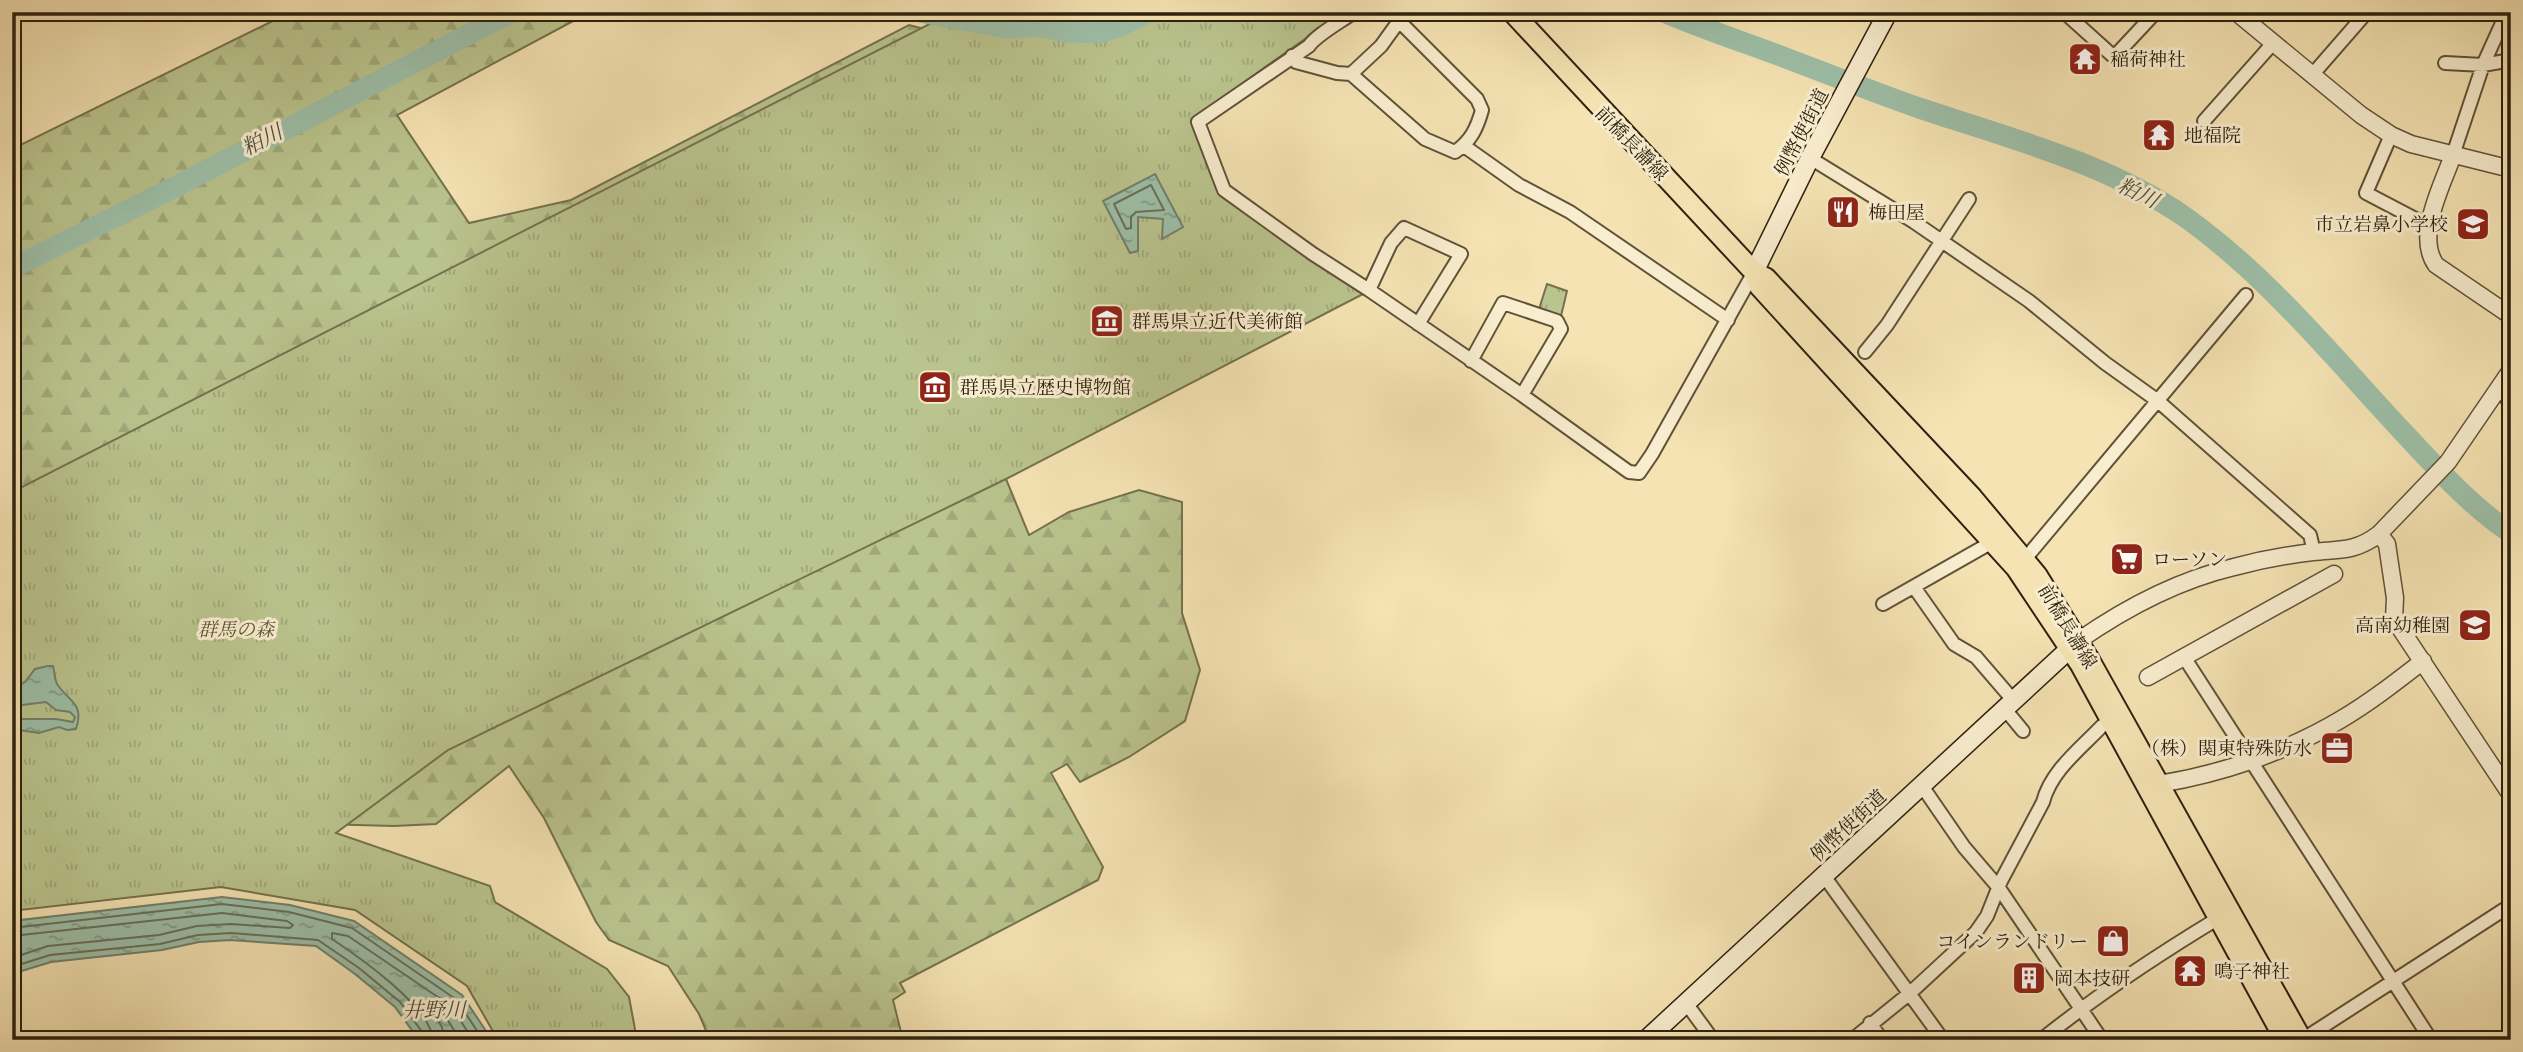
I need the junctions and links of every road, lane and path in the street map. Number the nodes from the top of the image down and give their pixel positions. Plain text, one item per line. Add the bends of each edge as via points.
1 (1354, 12) edge
2 (1512, 12) edge
3 (1888, 12) edge
4 (2064, 12) edge
5 (2156, 12) edge
6 (2236, 12) edge
7 (2367, 12) edge
8 (2507, 12) edge
9 (1397, 16) edge
10 (2274, 42) junction
11 (1292, 57) junction
12 (2511, 60) edge
13 (2445, 63) dead end
14 (2483, 65) junction
15 (1351, 74) junction
16 (2314, 74) junction
17 (2204, 121) dead end
18 (2391, 135) junction
19 (1464, 146) junction
20 (2453, 155) junction
21 (1810, 158) junction
22 (2511, 169) edge
23 (1969, 199) dead end
24 (2429, 226) junction
25 (1941, 240) junction
26 (1754, 272) junction
27 (1369, 290) junction
28 (2246, 295) dead end
29 (2511, 316) edge
30 (1728, 320) junction
31 (1418, 324) junction
32 (1866, 352) dead end
33 (1471, 361) junction
34 (2511, 369) edge
35 (2499, 387) junction
36 (1522, 395) junction
37 (2158, 401) junction
38 (2511, 405) edge
39 (2379, 534) junction
40 (1994, 541) junction
41 (2314, 552) junction
42 (2025, 559) junction
43 (2334, 574) dead end
44 (1914, 587) junction
45 (1883, 604) dead end
46 (2073, 644) junction
47 (2184, 657) junction
48 (2423, 661) junction
49 (2148, 677) dead end
50 (2009, 704) junction
51 (2110, 723) junction
52 (2023, 731) dead end
53 (2250, 760) junction
54 (2159, 784) junction
55 (1922, 786) junction
56 (2511, 795) edge
57 (1824, 876) junction
58 (1999, 888) junction
59 (2511, 905) edge
60 (2217, 919) junction
61 (2393, 981) junction
62 (1910, 993) junction
63 (1686, 1003) junction
64 (2081, 1008) junction
65 (1870, 1023) junction
66 (1646, 1040) edge
67 (1713, 1040) edge
68 (1852, 1040) edge
69 (1882, 1040) edge
70 (1943, 1040) edge
71 (2041, 1040) edge
72 (2102, 1040) edge
73 (2285, 1040) edge
74 (2302, 1040) edge
75 (2431, 1040) edge

1 - 11 street
2 - 26 main road, 前橋長瀞線
3 - 21 main road, 例幣使街道
4 - 5 street via 2114,57
6 - 10 street
7 - 16 street
8 - 14 street
9 - 15 street via 1381,46
9 - 19 street via 1477,99 1482,110 1476,130
10 - 16 street
10 - 17 street
11 - 15 street via 1296,62
11 - 27 street via 1198,122 1224,190
12 - 14 street
13 - 14 street
14 - 20 street
15 - 19 street via 1425,139 1455,152
16 - 18 street
18 - 20 street
18 - 24 street via 2366,193
19 - 30 street
20 - 22 street
20 - 24 street
21 - 25 street
21 - 26 main road, 例幣使街道
23 - 25 street
24 - 29 street via 2429,255 2436,265
25 - 32 street
25 - 37 street
26 - 30 street
26 - 40 main road, 前橋長瀞線 via 1759,286
26 - 42 main road, 前橋長瀞線 via 1766,278 1842,358
27 - 31 street
27 - 31 street via 1391,243 1404,228 1461,254
28 - 37 street
30 - 36 street via 1639,473 1629,472
31 - 33 street
33 - 36 street
33 - 36 street via 1503,303 1557,320 1561,329
34 - 35 street
35 - 38 street
35 - 39 street via 2448,462
37 - 41 street via 2310,535
37 - 42 street
39 - 41 street via 2355,549
39 - 48 street via 2387,544 2394,619
40 - 44 street
40 - 46 main road, 前橋長瀞線
41 - 46 street via 2231,567 2181,585
42 - 46 main road, 前橋長瀞線
43 - 47 street
44 - 45 street
44 - 50 street via 1954,644 1976,657
46 - 50 main road, 例幣使街道
46 - 51 main road, 前橋長瀞線
46 - 54 main road, 前橋長瀞線
47 - 49 street
47 - 53 street
48 - 53 street via 2338,721
48 - 56 street
50 - 52 street
50 - 55 main road, 例幣使街道
51 - 58 street via 2056,774
51 - 60 main road, 前橋長瀞線
53 - 54 street
53 - 61 street
54 - 74 main road, 前橋長瀞線
55 - 57 main road, 例幣使街道
55 - 58 street
57 - 62 street
57 - 63 main road, 例幣使街道
58 - 62 street via 1976,932
58 - 64 street
59 - 61 street
60 - 64 street
60 - 73 main road, 前橋長瀞線
61 - 74 street
61 - 75 street
62 - 65 street
62 - 70 street
63 - 66 main road, 例幣使街道
63 - 67 street
64 - 71 street
64 - 72 street
65 - 68 street
65 - 69 street

